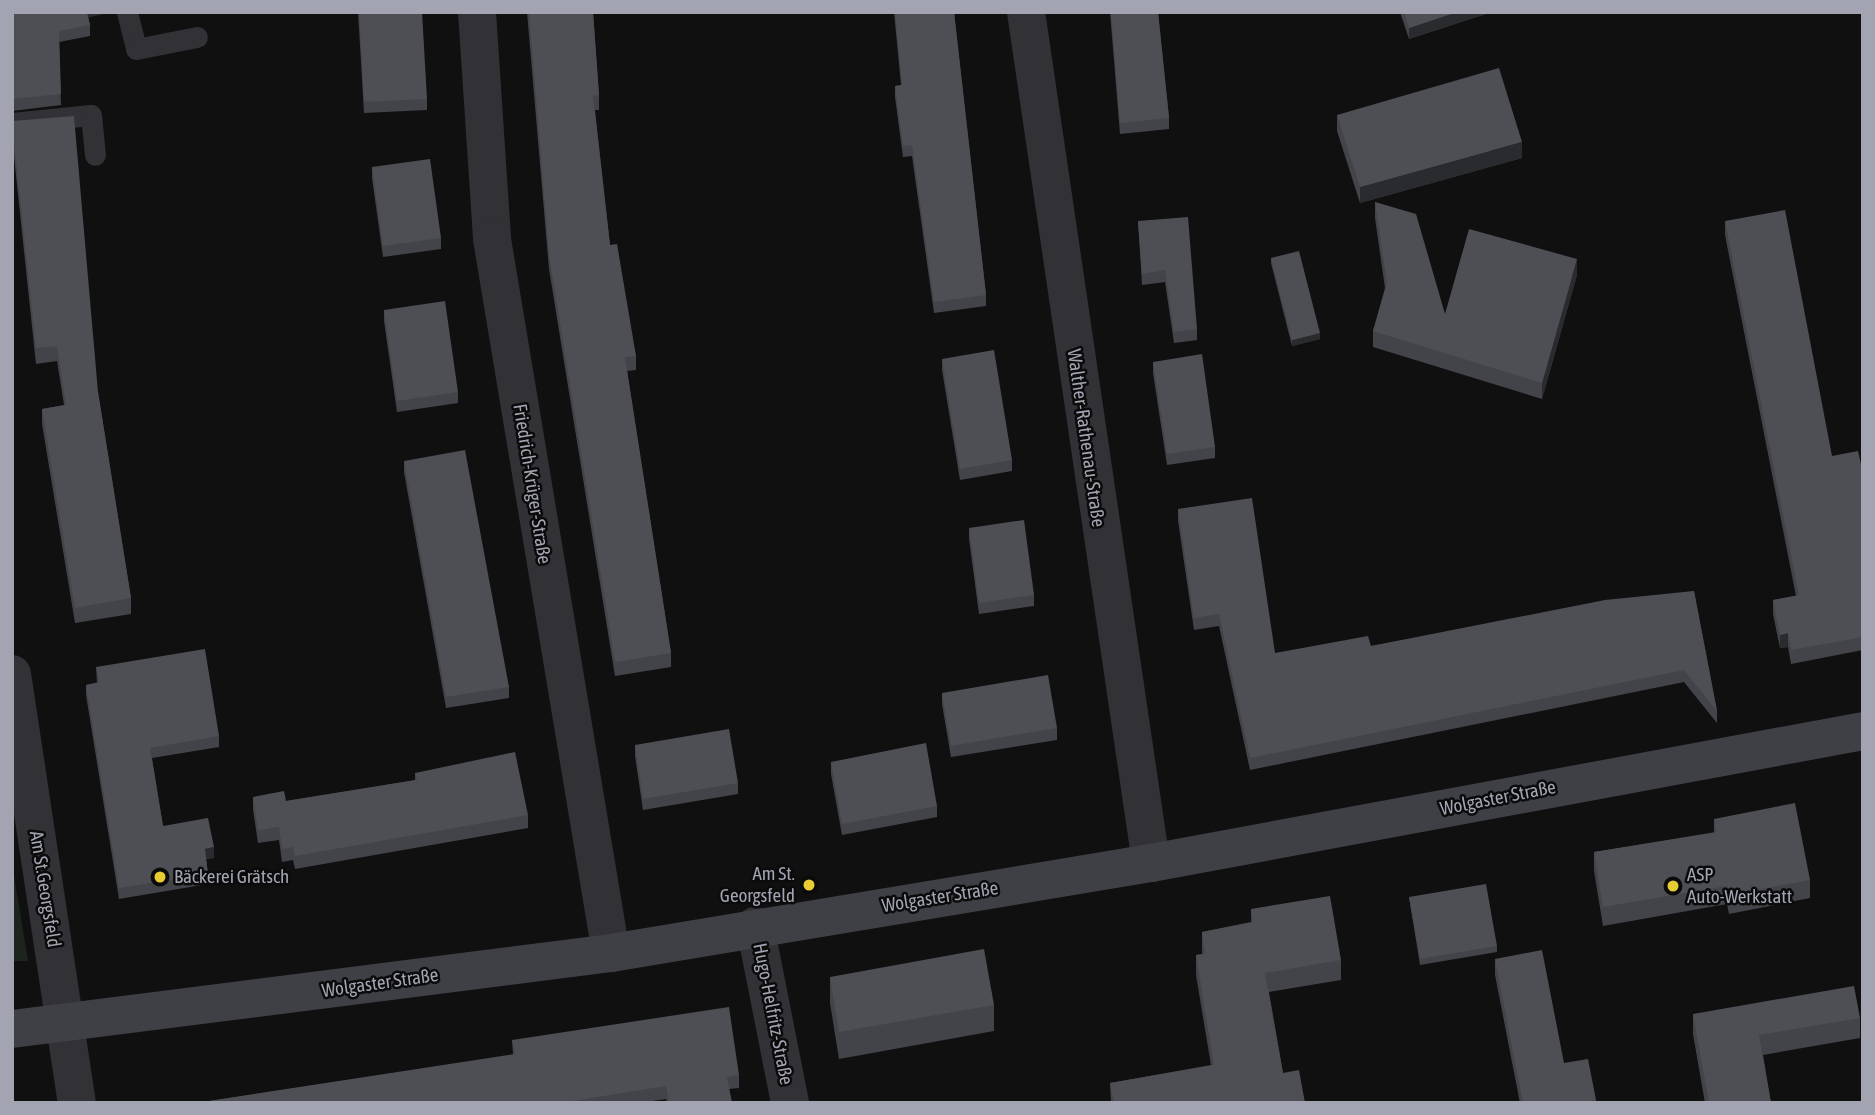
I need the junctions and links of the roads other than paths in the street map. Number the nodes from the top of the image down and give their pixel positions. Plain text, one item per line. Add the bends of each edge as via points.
1 (127, 12) edge
2 (477, 12) edge
3 (1026, 12) edge
4 (197, 37) dead end
5 (12, 123) edge
6 (95, 155) dead end
7 (12, 674) edge
8 (1863, 731) edge
9 (1151, 863) junction
10 (755, 926) junction
11 (611, 953) junction
12 (64, 1025) junction
13 (12, 1029) edge
14 (77, 1103) edge
15 (790, 1103) edge

1 - 4 lane via 136,49
2 - 11 street, Friedrich-Krüger-Straße via 492,239
3 - 9 street, Walther-Rathenau-Straße
5 - 6 lane via 91,115
7 - 12 street, Am St.Georgsfeld
8 - 9 main road, Wolgaster Straße
9 - 10 main road, Wolgaster Straße
10 - 11 main road, Wolgaster Straße
10 - 15 street, Hugo-Helfritz-Straße
11 - 12 main road, Wolgaster Straße
12 - 13 main road, Wolgaster Straße
12 - 14 street, Am St.Georgsfeld

